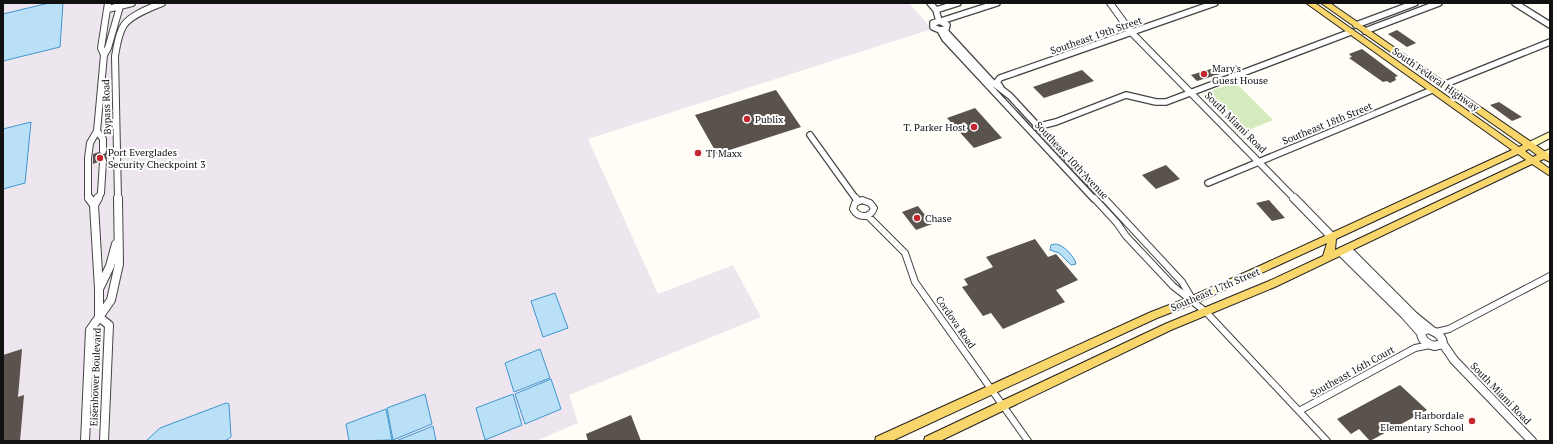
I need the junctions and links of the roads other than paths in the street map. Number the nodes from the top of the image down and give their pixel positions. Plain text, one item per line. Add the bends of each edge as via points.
1 (132, 3) edge
2 (162, 3) edge
3 (930, 3) edge
4 (958, 3) edge
5 (997, 3) edge
6 (1110, 3) edge
7 (1215, 3) edge
8 (1310, 3) edge
9 (1325, 3) edge
10 (1415, 3) edge
11 (1440, 3) edge
12 (1514, 3) edge
13 (120, 4) edge
14 (108, 6) edge
15 (936, 10) junction
16 (940, 21) junction
17 (1338, 23) junction
18 (1356, 25) junction
19 (1550, 25) edge
20 (942, 30) junction
21 (1365, 31) junction
22 (1131, 32) junction
23 (1351, 32) junction
24 (1378, 40) junction
25 (1550, 42) edge
26 (104, 55) junction
27 (1443, 85) junction
28 (1432, 90) junction
29 (1003, 92) junction
30 (1192, 92) junction
31 (1038, 126) junction
32 (1029, 128) junction
33 (97, 131) junction
34 (810, 135) dead end
35 (1550, 135) edge
36 (1530, 145) junction
37 (103, 151) dead end
38 (1518, 151) junction
39 (1548, 155) edge
40 (1069, 159) junction
41 (102, 161) dead end
42 (1259, 161) junction
43 (1532, 161) junction
44 (1060, 162) junction
45 (1550, 173) edge
46 (1208, 183) dead end
47 (858, 201) junction
48 (94, 205) junction
49 (868, 216) junction
50 (118, 234) junction
51 (1332, 237) junction
52 (1344, 250) junction
53 (1326, 259) junction
54 (1550, 276) edge
55 (99, 289) junction
56 (1193, 300) junction
57 (1206, 312) junction
58 (99, 317) junction
59 (1433, 330) junction
60 (1448, 330) junction
61 (1421, 335) junction
62 (1438, 344) junction
63 (1415, 348) junction
64 (991, 388) junction
65 (1004, 406) junction
66 (1299, 411) junction
67 (85, 441) edge
68 (104, 441) edge
69 (880, 441) edge
70 (929, 441) edge
71 (1028, 441) edge
72 (1327, 441) edge
73 (1532, 441) edge

1 - 13 street
2 - 50 street, Bypass Road via 143,11 124,25 115,56
3 - 15 street, Southeast 10th Avenue
4 - 15 street
5 - 16 street
6 - 22 street, South Miami Road
7 - 22 street, Southeast 19th Street
8 - 17 main road, South Federal Highway
9 - 18 main road, South Federal Highway
10 - 18 street
11 - 21 street
12 - 19 street
13 - 14 street
13 - 26 street, Eisenhower Boulevard
14 - 26 street, Eisenhower Boulevard via 101,48
15 - 16 street, Southeast 10th Avenue
16 - 20 street, Southeast 10th Avenue via 947,25 947,28
16 - 20 street, Southeast 10th Avenue via 932,26
17 - 21 main road
17 - 23 main road, South Federal Highway
18 - 21 main road, South Federal Highway
20 - 29 street, Southeast 10th Avenue
20 - 32 street, Southeast 10th Avenue via 945,39
21 - 24 main road, South Federal Highway
22 - 29 street, Southeast 19th Street via 1000,78 997,83
22 - 30 street, South Miami Road
23 - 24 main road
23 - 28 main road, South Federal Highway
23 - 30 street
24 - 27 main road, South Federal Highway
25 - 27 street
26 - 33 street, Eisenhower Boulevard
27 - 36 main road, South Federal Highway
28 - 38 main road, South Federal Highway
28 - 42 street, Southeast 18th Street
29 - 31 street, Southeast 10th Avenue via 1010,96
30 - 31 street via 1159,103 1126,95 1056,122
30 - 42 street, South Miami Road
31 - 32 street
31 - 40 street, Southeast 10th Avenue
32 - 44 street, Southeast 10th Avenue
33 - 37 street, Eisenhower Boulevard via 103,139
33 - 48 street, Eisenhower Boulevard via 90,143 87,169 88,197
34 - 47 street
35 - 36 main road, Southeast 17th Street
36 - 38 main road, Southeast 17th Street
36 - 39 main road, South Federal Highway
38 - 43 main road, South Federal Highway
38 - 51 main road, Southeast 17th Street
39 - 43 main road, Southeast 17th Street
40 - 44 street
40 - 56 street, Southeast 10th Avenue via 1182,282
41 - 48 street, Eisenhower Boulevard via 101,193
42 - 46 street, Southeast 18th Street
42 - 51 street, South Miami Road
43 - 45 main road, South Federal Highway
43 - 52 main road, Southeast 17th Street
44 - 56 street, Southeast 10th Avenue via 1173,286
47 - 49 street via 853,206 854,212 860,216
47 - 49 street via 866,201 873,205 873,212
48 - 55 street, Eisenhower Boulevard
49 - 64 street, Cordova Road via 905,253 916,282
50 - 55 street, Bypass Road via 110,266
50 - 58 street, Bypass Road via 119,264 111,300
51 - 53 main road
51 - 56 main road, Southeast 17th Street
52 - 53 main road, Southeast 17th Street
52 - 59 street via 1414,316
52 - 61 street
53 - 57 main road, Southeast 17th Street
54 - 60 street
55 - 58 street, Eisenhower Boulevard
56 - 57 street, Southeast 10th Avenue
56 - 64 main road, Southeast 17th Street
57 - 65 main road, Southeast 17th Street via 1168,327
57 - 66 street, Southeast 10th Avenue
58 - 67 street, Eisenhower Boulevard via 90,330
58 - 68 street, Eisenhower Boulevard via 110,325
59 - 60 street
59 - 61 street via 1425,329
59 - 62 street
60 - 62 street
61 - 62 street
61 - 63 street, Southeast 16th Court
62 - 63 street, Southeast 16th Court
62 - 73 street, South Miami Road
63 - 66 street, Southeast 16th Court
64 - 65 street, Cordova Road
64 - 69 main road, Southeast 17th Street
65 - 70 main road, Southeast 17th Street
65 - 71 street, Cordova Road
66 - 72 street, Southeast 10th Avenue

